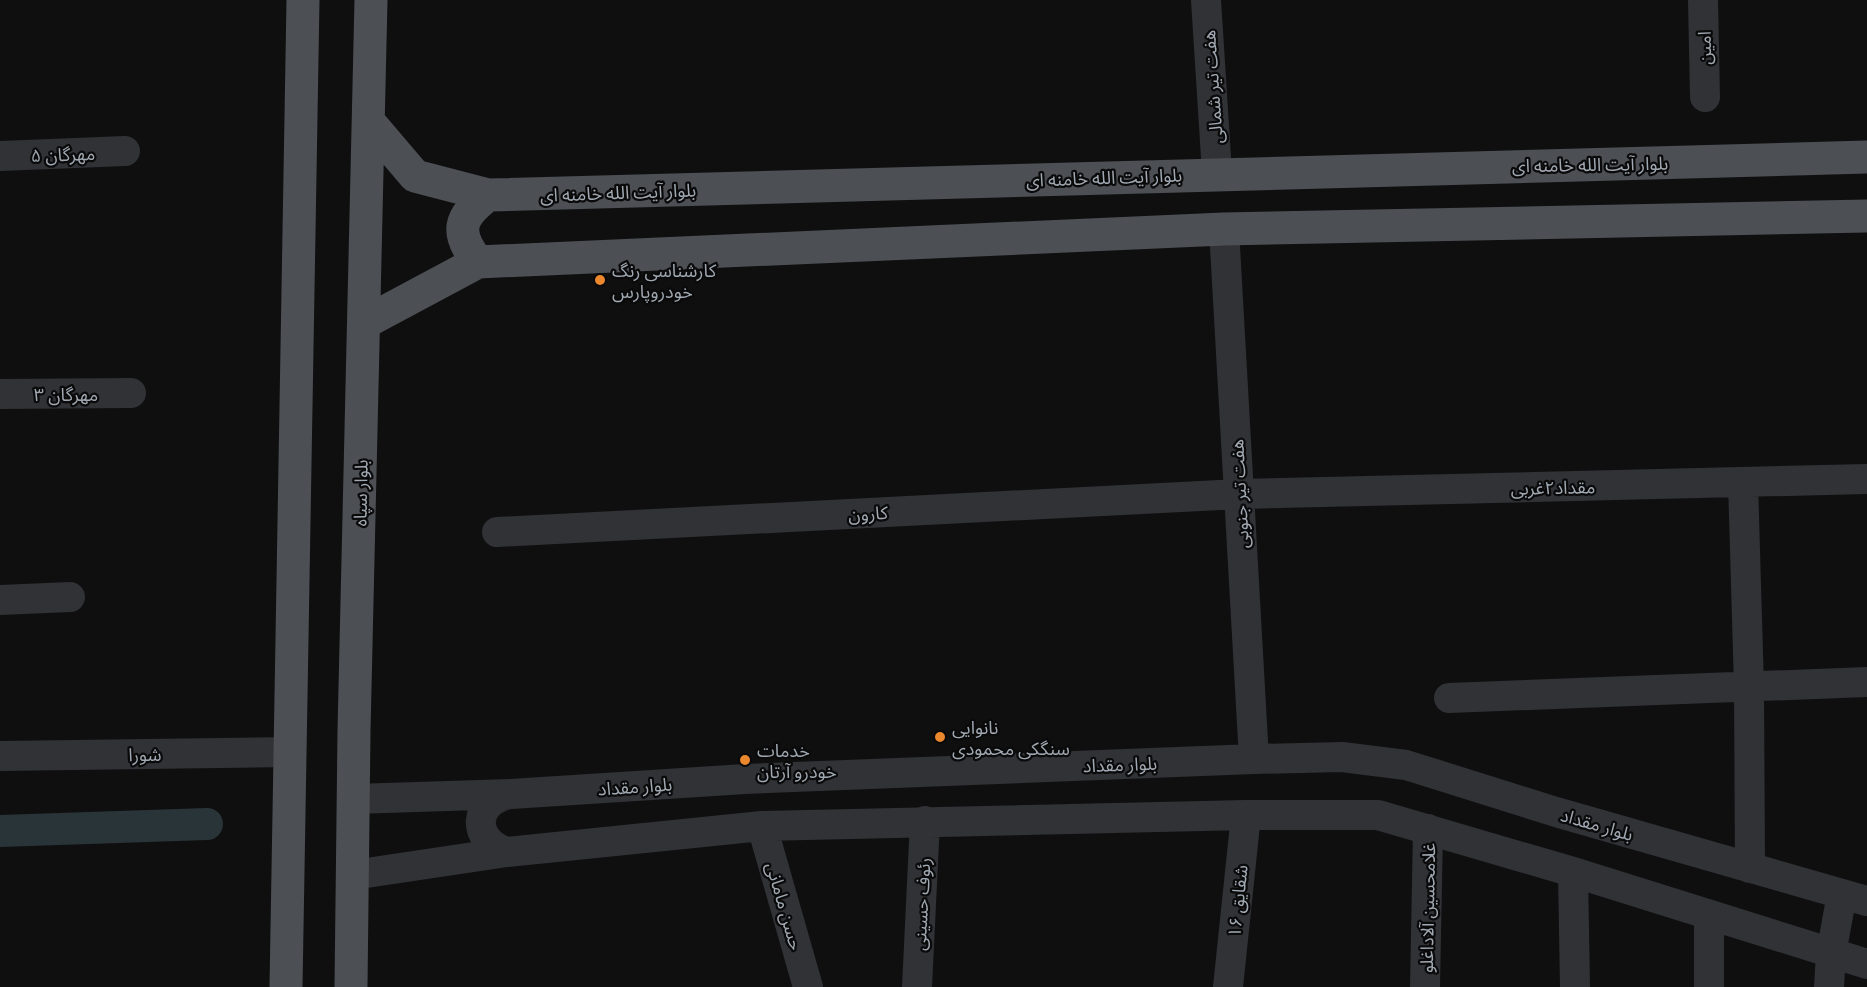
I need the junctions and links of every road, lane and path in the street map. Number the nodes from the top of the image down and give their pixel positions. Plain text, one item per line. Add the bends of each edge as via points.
1 (303, 0) edge
2 (371, 0) edge
3 (1206, 0) edge
4 (1703, 0) edge
5 (1705, 97) dead end
6 (369, 122) junction
7 (125, 152) dead end
8 (0, 156) edge
9 (1867, 157) edge
10 (1217, 173) junction
11 (488, 195) junction
12 (1867, 216) edge
13 (1224, 229) junction
14 (478, 261) junction
15 (364, 323) junction
16 (131, 393) dead end
17 (0, 394) edge
18 (1867, 479) edge
19 (1743, 482) junction
20 (1239, 494) junction
21 (497, 532) dead end
22 (70, 597) dead end
23 (0, 600) edge
24 (1867, 682) edge
25 (1749, 687) junction
26 (1449, 698) dead end
27 (290, 752) junction
28 (0, 756) edge
29 (1254, 759) junction
30 (511, 794) junction
31 (354, 800) junction
32 (1246, 815) junction
33 (925, 821) junction
34 (762, 826) junction
35 (1428, 829) junction
36 (507, 852) junction
37 (1750, 868) junction
38 (1574, 872) junction
39 (353, 875) junction
40 (1854, 898) edge
41 (1709, 916) junction
42 (1831, 954) junction
43 (1867, 964) edge
44 (286, 987) edge
45 (351, 987) edge
46 (808, 987) edge
47 (917, 987) edge
48 (1228, 987) edge
49 (1425, 987) edge
50 (1575, 987) edge
51 (1709, 987) edge
52 (1829, 987) edge

1 - 27 main road
2 - 6 main road, بلوار سپاه
3 - 10 street, هفت تیر شمالی
4 - 5 street, امین
6 - 11 main road, بلوار آیت الله خامنه ای via 415,176
6 - 15 main road, بلوار سپاه
7 - 8 street, مهرگان ۵
9 - 10 main road, بلوار آیت الله خامنه ای
10 - 11 main road, بلوار آیت الله خامنه ای
11 - 14 main road via 469,209 462,229 465,246
12 - 13 main road
13 - 14 main road
13 - 20 street, هفت تیر جنوبی
14 - 15 main road
15 - 31 main road, بلوار سپاه
16 - 17 street, مهرگان ۳
18 - 19 street, مقداد۲غربی
19 - 20 street, مقداد۲غربی
19 - 25 street
20 - 21 street, کارون
20 - 29 street, هفت تیر جنوبی
22 - 23 street
24 - 25 street
25 - 26 street
25 - 37 street
27 - 28 street, شورا
27 - 44 main road
29 - 30 street, بلوار مقداد via 745,779
29 - 37 street, بلوار مقداد via 1342,758 1406,765
30 - 31 street, بلوار مقداد
30 - 36 street via 498,796 488,804 480,827 494,848
31 - 39 main road, بلوار سپاه
32 - 33 street
32 - 35 street via 1378,815
32 - 48 street, شقایق ۱۶
33 - 34 street
33 - 47 street, رئوف حسینی
34 - 36 street
34 - 46 street, حسن مامانی
35 - 38 street
35 - 49 street, غلامحسین آلاداغلو
36 - 39 street
37 - 40 street, بلوار مقداد
38 - 41 street
38 - 50 street
39 - 45 main road, بلوار سپاه
40 - 42 street
41 - 42 street
41 - 51 street
42 - 43 street
42 - 52 street

